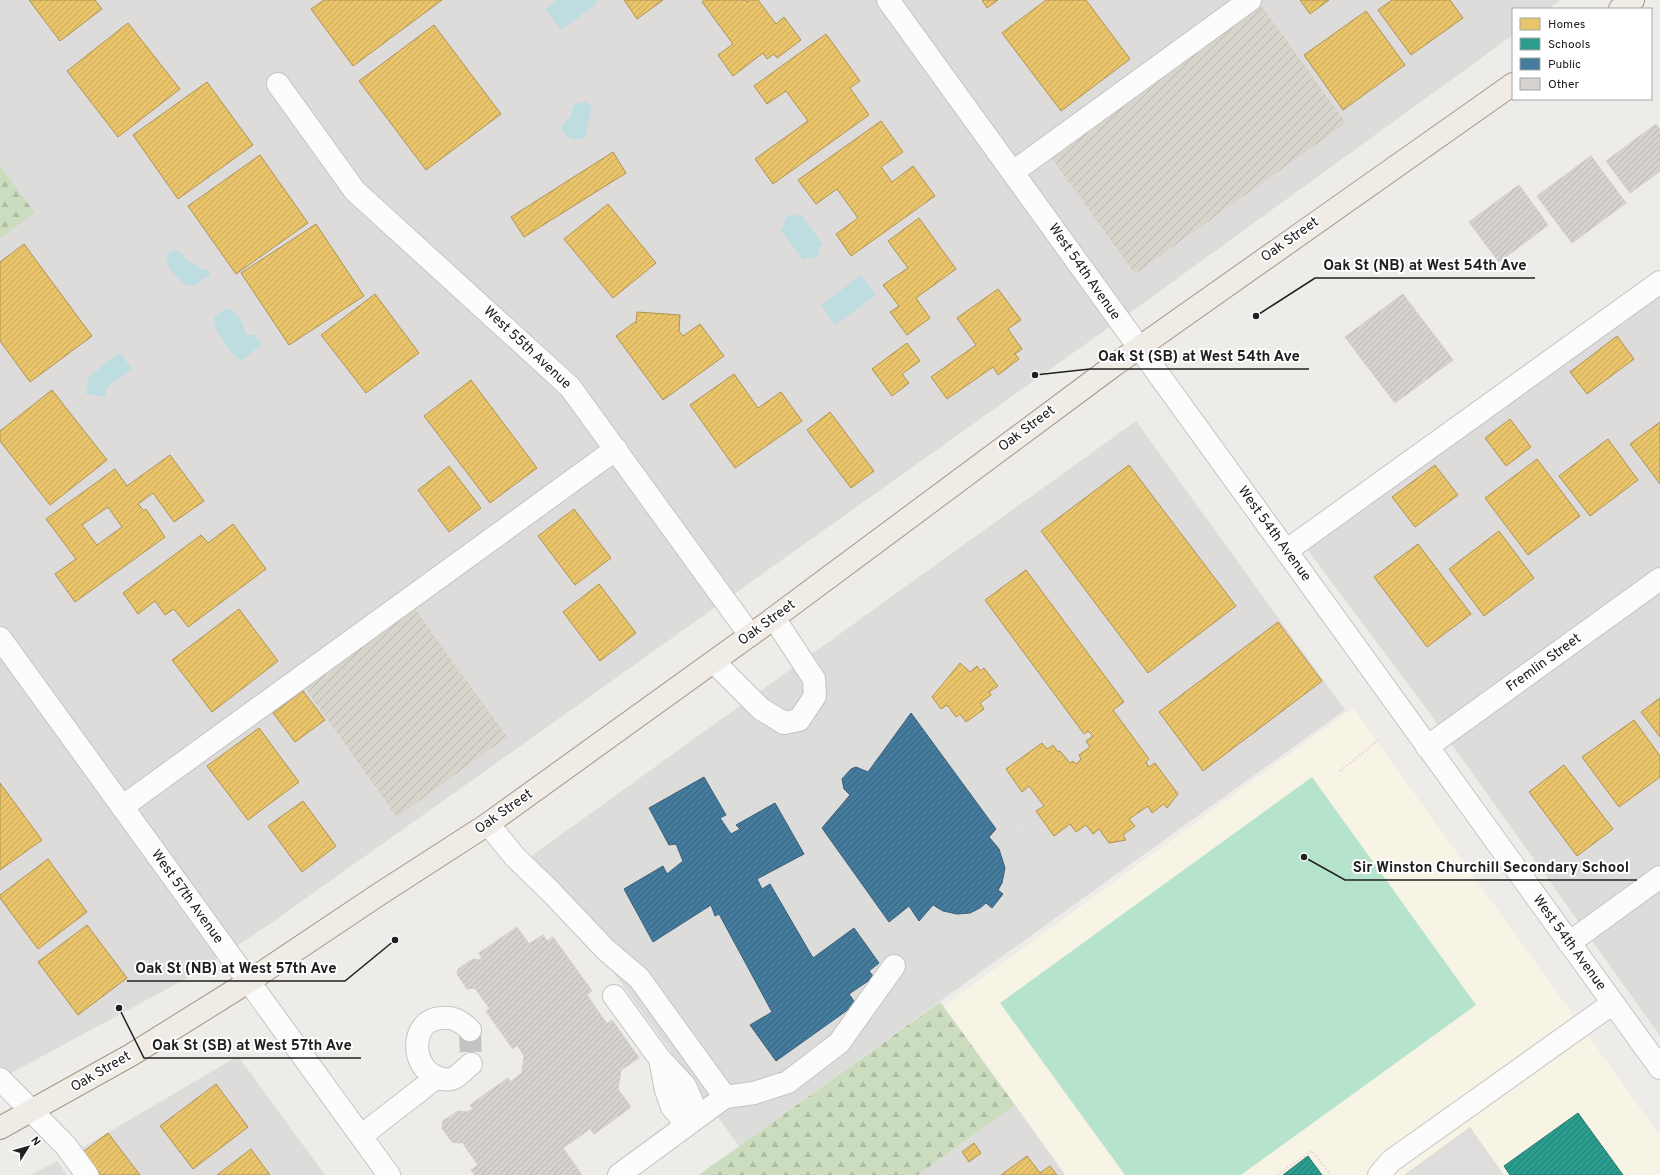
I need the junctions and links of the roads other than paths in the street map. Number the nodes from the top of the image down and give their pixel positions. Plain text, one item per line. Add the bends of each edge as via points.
1 (888, 0) edge
2 (1250, 0) edge
3 (278, 84) dead end
4 (1512, 85) edge
5 (1013, 172) junction
6 (1660, 282) edge
7 (1138, 348) junction
8 (616, 449) junction
9 (1286, 551) junction
10 (1660, 579) edge
11 (774, 618) junction
12 (750, 635) junction
13 (0, 638) edge
14 (714, 662) junction
15 (1427, 747) junction
16 (122, 806) junction
17 (488, 824) junction
18 (1660, 877) edge
19 (1569, 943) junction
20 (894, 966) dead end
21 (248, 982) junction
22 (614, 996) dead end
23 (1613, 1003) junction
24 (470, 1030) dead end
25 (470, 1064) dead end
26 (1660, 1068) edge
27 (438, 1077) junction
28 (0, 1079) edge
29 (725, 1097) junction
30 (32, 1111) junction
31 (681, 1125) junction
32 (0, 1128) edge
33 (361, 1136) junction
34 (87, 1175) edge
35 (389, 1175) edge
36 (619, 1175) edge
37 (1379, 1175) edge

1 - 5 street, West 54th Avenue
2 - 5 street
3 - 8 street, West 55th Avenue via 355,191 570,387
4 - 7 main road, Oak Street
5 - 7 street, West 54th Avenue
6 - 9 street
7 - 9 street, West 54th Avenue
7 - 11 main road, Oak Street
8 - 12 street, West 55th Avenue
8 - 16 street
9 - 15 street, West 54th Avenue
10 - 15 street, Fremlin Street
11 - 12 main road, Oak Street
11 - 14 street via 814,679 815,696 799,720 784,723 761,709
12 - 14 main road, Oak Street
13 - 16 street, West 57th Avenue
14 - 17 main road, Oak Street
15 - 19 street, West 54th Avenue
16 - 21 street, West 57th Avenue
17 - 21 main road, Oak Street
17 - 29 street via 515,857 606,950 639,978
18 - 19 street
19 - 23 street, West 54th Avenue
20 - 29 street via 839,1042 788,1082 754,1093
21 - 30 main road, Oak Street via 131,1055
21 - 33 street, West 57th Avenue
22 - 31 street via 660,1059 685,1086 692,1102
23 - 26 street, West 54th Avenue
23 - 37 street via 1391,1162
24 - 27 street via 457,1019 448,1018 427,1022 420,1031 418,1057 421,1065 428,1073
25 - 27 street via 454,1078 445,1080
27 - 33 street
28 - 30 street
29 - 31 street
30 - 32 main road, Oak Street
30 - 34 street via 66,1146
31 - 36 street
33 - 35 street, West 57th Avenue

